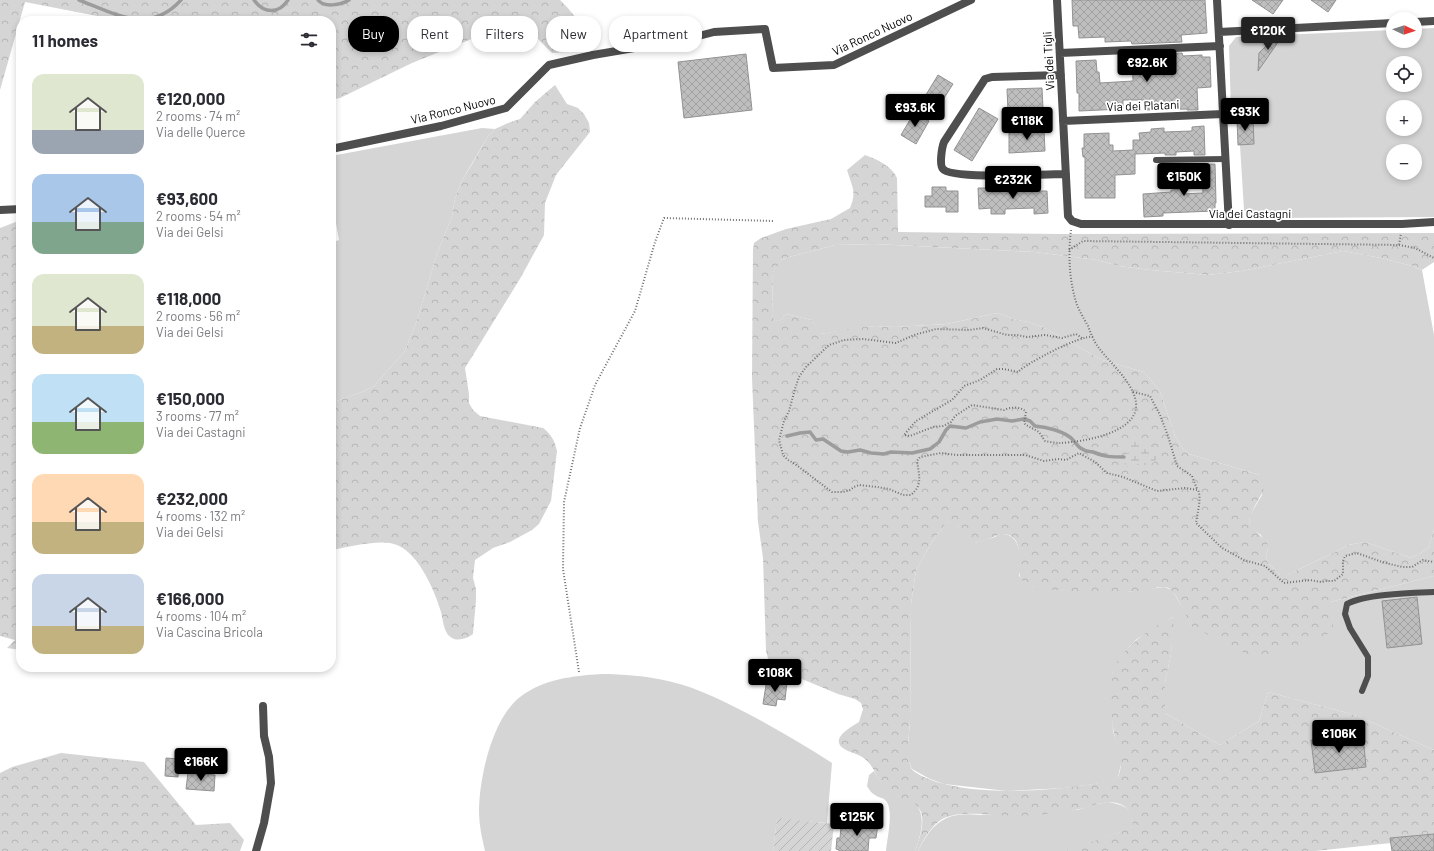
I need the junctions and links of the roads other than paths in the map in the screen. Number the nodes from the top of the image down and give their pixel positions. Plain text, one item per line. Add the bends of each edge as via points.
1 (971, 0) edge
2 (1057, 0) edge
3 (1217, 0) edge
4 (1434, 21) edge
5 (1422, 22) edge
6 (1386, 23) edge
7 (1219, 32) junction
8 (1220, 46) junction
9 (1060, 53) junction
10 (1061, 75) junction
11 (1223, 114) junction
12 (1064, 121) junction
13 (336, 148) edge
14 (1226, 159) junction
15 (1156, 160) dead end
16 (1066, 174) junction
17 (16, 209) edge
18 (0, 210) edge
19 (1070, 218) joint
20 (1434, 222) edge
21 (1229, 225) junction
22 (1434, 592) edge
23 (1362, 691) dead end
24 (263, 706) dead end
25 (256, 851) edge

1 - 13 street, Via Ronco Nuovo via 834,65 773,68 765,29 714,32 549,65 506,108 440,126
2 - 9 street, Via dei Tigli
3 - 7 street
4 - 5 street
6 - 7 street
7 - 8 street
8 - 9 street
8 - 11 street
9 - 10 street, Via dei Tigli
10 - 12 street, Via dei Tigli
10 - 16 street via 985,78 944,142 941,164 948,172 978,176
11 - 12 street, Via dei Platani
11 - 14 street
12 - 16 street, Via dei Tigli
14 - 15 lane
14 - 21 street
16 - 19 street, Via dei Tigli
17 - 18 street
19 - 21 street, Via dei Castagni via 1081,224
20 - 21 street, Via dei Castagni
22 - 23 lane via 1355,600 1347,604 1344,614 1368,657 1368,676
24 - 25 street via 264,736 271,783

